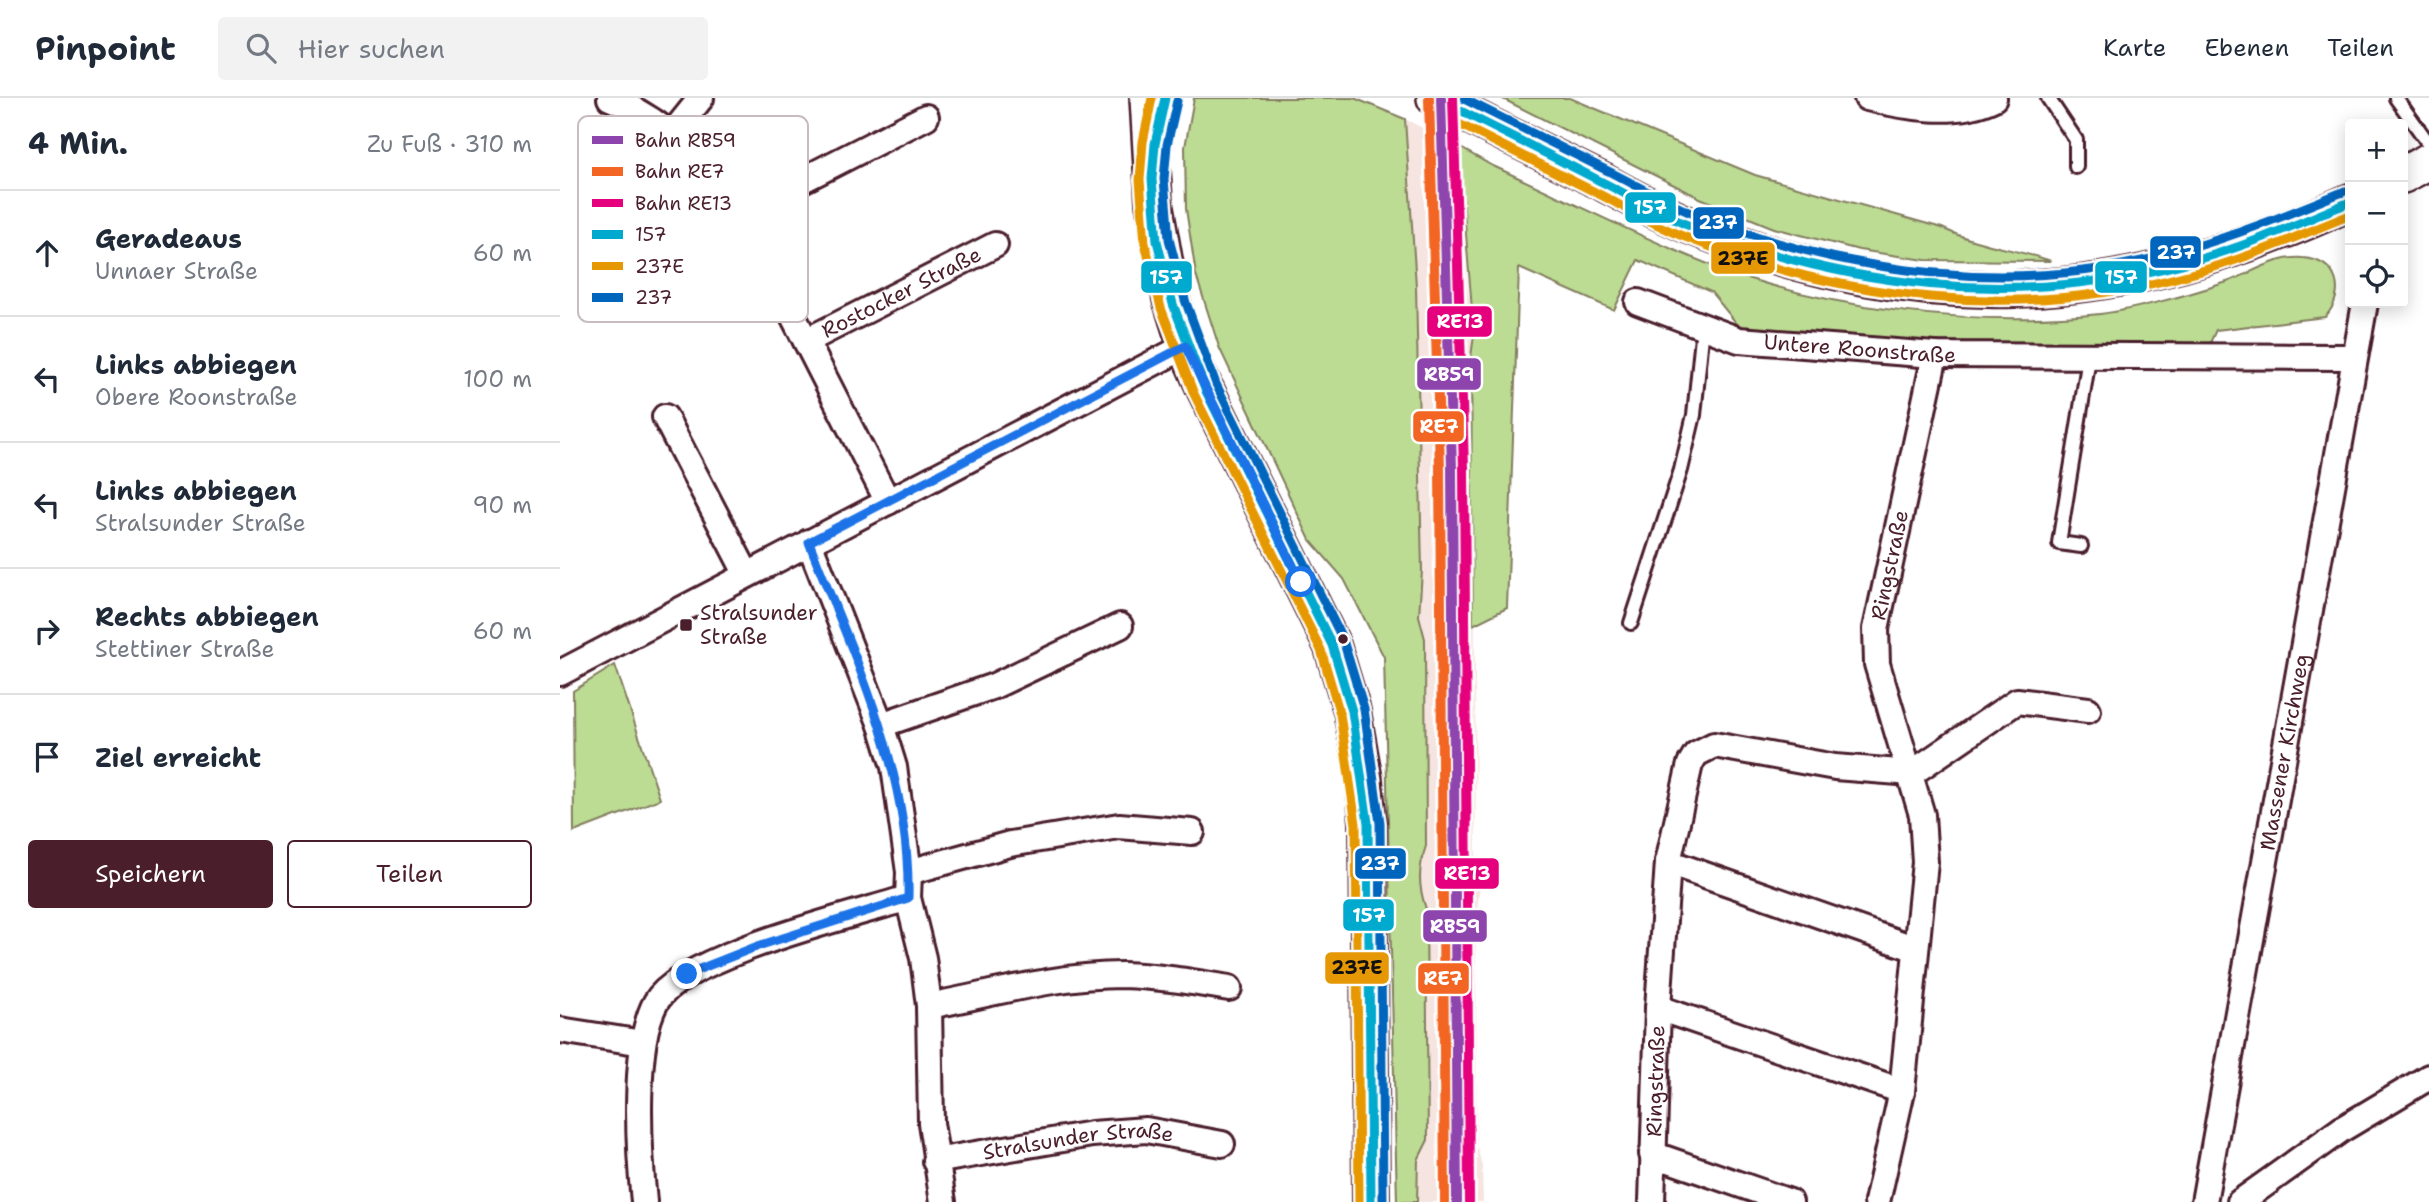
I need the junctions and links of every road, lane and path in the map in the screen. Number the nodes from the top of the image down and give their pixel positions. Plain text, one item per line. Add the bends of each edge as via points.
1 (610, 98) edge
2 (701, 98) edge
3 (1148, 98) edge
4 (1165, 98) edge
5 (1435, 98) edge
6 (1867, 98) edge
7 (1994, 98) edge
8 (2048, 98) edge
9 (2396, 98) edge
10 (646, 116) edge
11 (686, 116) edge
12 (926, 117) dead end
13 (2429, 144) edge
14 (1153, 152) junction
15 (2429, 161) edge
16 (2076, 167) dead end
17 (2408, 172) edge
18 (808, 177) edge
19 (2345, 204) edge
20 (995, 245) dead end
21 (1638, 302) dead end
22 (2364, 308) edge
23 (796, 322) edge
24 (1703, 326) junction
25 (806, 341) junction
26 (1185, 346) junction
27 (1935, 355) junction
28 (2089, 358) junction
29 (2353, 358) junction
30 (665, 417) dead end
31 (888, 502) junction
32 (809, 542) junction
33 (2081, 546) dead end
34 (746, 573) junction
35 (1631, 623) dead end
36 (1121, 626) dead end
37 (560, 673) edge
38 (2088, 710) dead end
39 (881, 725) junction
40 (1912, 773) junction
41 (1192, 832) dead end
42 (1668, 862) junction
43 (909, 872) junction
44 (908, 898) junction
45 (1916, 949) junction
46 (1229, 988) dead end
47 (929, 1006) junction
48 (1658, 1008) junction
49 (560, 1030) edge
50 (643, 1043) junction
51 (2429, 1077) edge
52 (1902, 1091) junction
53 (1222, 1144) dead end
54 (1652, 1154) junction
55 (935, 1161) junction
56 (644, 1202) edge
57 (943, 1202) edge
58 (1371, 1202) edge
59 (1652, 1202) edge
60 (1790, 1202) edge
61 (1877, 1202) edge
62 (2204, 1202) edge
63 (2240, 1202) edge

1 - 10 street, Rostocker Straße
2 - 11 street
3 - 14 main road
4 - 14 main road
5 - 19 main road via 1683,223 1765,253 1912,286 2066,288 2114,281 2237,249
6 - 7 street via 1928,109
8 - 16 lane via 2076,140
9 - 13 lane
12 - 18 street
14 - 26 main road via 1160,251
15 - 17 main road
20 - 25 street, Rostocker Straße
21 - 24 street, Untere Roonstraße
22 - 29 street, Massener Kirchweg
23 - 25 street, Rostocker Straße
24 - 27 street, Untere Roonstraße via 1739,340
24 - 35 lane via 1694,415 1681,470
25 - 31 street, Rostocker Straße
26 - 31 street
26 - 58 main road via 1332,645 1352,711 1368,823
27 - 28 street, Untere Roonstraße
27 - 40 street, Ringstraße via 1876,629 1877,664
28 - 29 street, Untere Roonstraße
28 - 33 lane via 2059,543
29 - 62 street, Massener Kirchweg
30 - 34 street
31 - 32 street
32 - 34 street
32 - 39 street
34 - 37 street
36 - 39 street via 994,686
38 - 40 street via 2017,701
39 - 43 street via 894,767
40 - 42 street, Ringstraße via 1704,748 1690,764
40 - 45 street, Ringstraße via 1922,815 1925,862
41 - 43 street via 1119,826 1010,844
42 - 45 street
42 - 48 street, Ringstraße
43 - 44 street
44 - 47 street
44 - 50 street via 687,974 656,1000
45 - 52 street, Ringstraße
46 - 47 street via 1119,975 1058,981
47 - 55 street
48 - 52 street, Ringstraße
48 - 54 street, Ringstraße
49 - 50 street
50 - 56 street via 639,1158
51 - 63 street via 2342,1129
52 - 61 street, Ringstraße
53 - 55 street, Stralsunder Straße via 1146,1130 1092,1134
54 - 59 street, Ringstraße
54 - 60 street, Ringstraße
55 - 57 street

